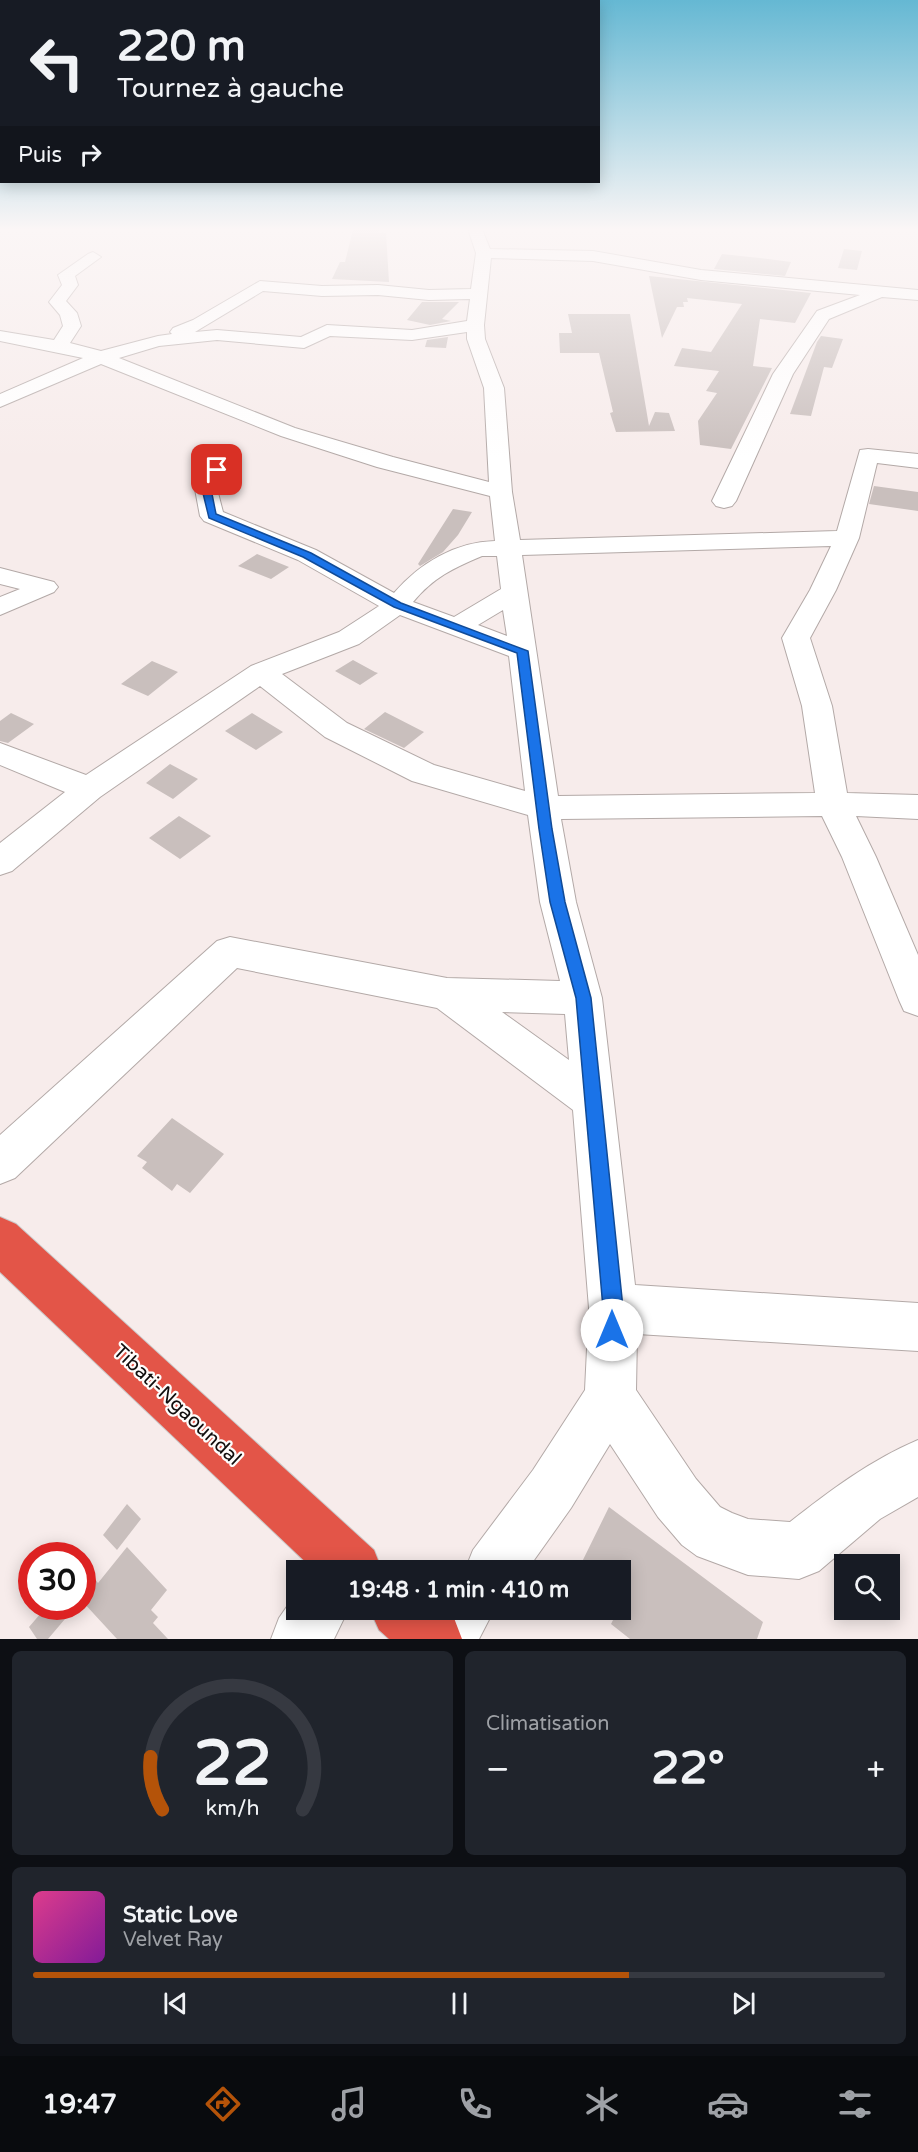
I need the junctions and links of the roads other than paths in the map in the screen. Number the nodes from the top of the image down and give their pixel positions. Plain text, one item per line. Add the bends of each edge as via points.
1 (60, 305) edge
2 (229, 305) edge
3 (463, 305) edge
4 (477, 305) edge
5 (851, 305) edge
6 (477, 310) junction
7 (0, 336) edge
8 (158, 341) junction
9 (59, 346) junction
10 (101, 357) junction
11 (0, 401) edge
12 (918, 461) edge
13 (217, 470) dead end
14 (501, 492) junction
15 (724, 501) dead end
16 (847, 538) junction
17 (508, 548) junction
18 (0, 576) edge
19 (514, 592) junction
20 (397, 605) junction
21 (0, 607) edge
22 (456, 627) junction
23 (522, 651) junction
24 (261, 672) junction
25 (0, 753) edge
26 (89, 789) junction
27 (833, 804) junction
28 (918, 807) edge
29 (543, 808) junction
30 (0, 862) edge
31 (447, 994) junction
32 (584, 998) junction
33 (918, 1000) edge
34 (592, 1100) junction
35 (0, 1163) edge
36 (0, 1240) edge
37 (613, 1308) junction
38 (918, 1327) edge
39 (610, 1397) junction
40 (918, 1467) edge
41 (322, 1560) edge
42 (501, 1560) edge
43 (313, 1620) edge
44 (411, 1620) edge
45 (458, 1620) edge
46 (300, 1639) edge
47 (433, 1639) edge
48 (444, 1639) edge

1 - 9 street via 72,326
2 - 8 street via 199,324
3 - 6 street
4 - 6 street
5 - 15 street via 823,315 783,374
6 - 8 street via 412,335 327,330 304,344 217,335
6 - 14 street via 476,339 494,388
7 - 9 street
8 - 10 street
9 - 10 street
10 - 11 street
10 - 14 street via 288,432
12 - 16 street via 868,455
13 - 20 street via 206,489 212,516 307,555
14 - 17 street
16 - 17 street
16 - 27 street via 796,638 817,706
17 - 19 street
17 - 20 street via 478,549 441,564 414,585
18 - 21 street via 45,587
19 - 22 street
19 - 23 street
20 - 22 street
20 - 24 street via 349,638
22 - 23 street
23 - 29 street
24 - 26 street
24 - 29 street via 336,730 423,773
25 - 26 street
26 - 30 street
27 - 28 street
27 - 29 street
27 - 33 street
29 - 32 street via 558,902
31 - 32 street
31 - 34 street
31 - 35 street via 230,952
32 - 34 street
34 - 37 street
36 - 41 highway, Tibati-Ngaoundal
37 - 38 street
37 - 39 street
39 - 40 street via 677,1498 701,1526 748,1547 799,1551 861,1500
39 - 42 street
43 - 46 street
44 - 47 highway
45 - 48 street

